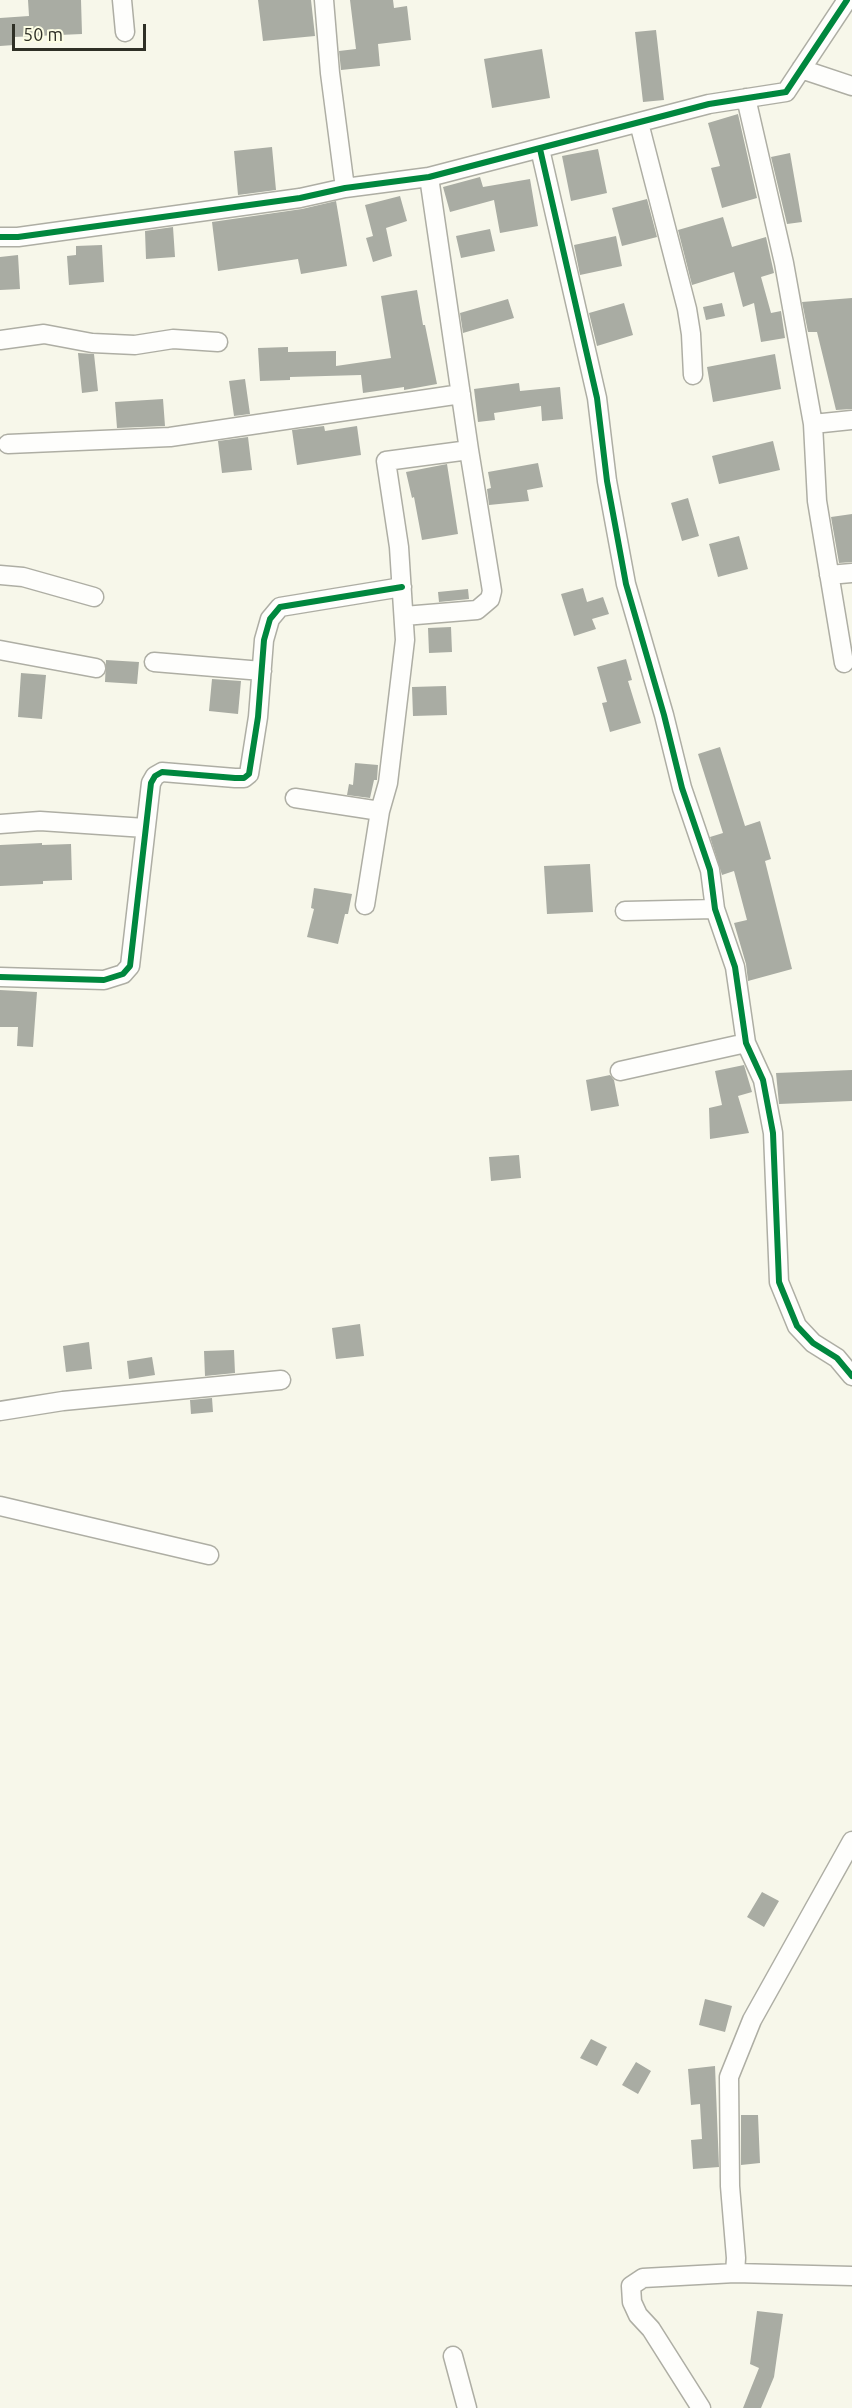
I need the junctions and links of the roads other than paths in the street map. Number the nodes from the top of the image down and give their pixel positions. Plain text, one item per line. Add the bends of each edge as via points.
1 (122, 0) edge
2 (324, 0) edge
3 (847, 0) edge
4 (125, 32) dead end
5 (801, 69) junction
6 (852, 86) edge
7 (746, 98) junction
8 (639, 123) junction
9 (540, 149) junction
10 (429, 177) junction
11 (345, 188) junction
12 (0, 237) edge
13 (0, 340) edge
14 (218, 342) dead end
15 (693, 375) dead end
16 (462, 394) junction
17 (852, 420) edge
18 (813, 424) junction
19 (8, 444) dead end
20 (469, 450) junction
21 (852, 573) edge
22 (0, 574) edge
23 (829, 575) junction
24 (402, 587) junction
25 (94, 597) dead end
26 (404, 616) junction
27 (0, 650) edge
28 (154, 662) dead end
29 (844, 663) dead end
30 (96, 668) dead end
31 (262, 671) junction
32 (295, 798) dead end
33 (380, 811) junction
34 (0, 824) edge
35 (145, 828) junction
36 (365, 904) dead end
37 (715, 909) junction
38 (625, 910) dead end
39 (0, 977) edge
40 (746, 1043) junction
41 (620, 1071) dead end
42 (852, 1377) edge
43 (281, 1380) dead end
44 (0, 1411) edge
45 (0, 1506) edge
46 (209, 1555) dead end
47 (852, 1841) edge
48 (735, 2273) junction
49 (852, 2276) edge
50 (453, 2356) dead end
51 (467, 2408) edge
52 (701, 2408) edge

1 - 4 street
2 - 11 street
3 - 5 street
5 - 6 street
5 - 7 street via 786,92
7 - 8 street
7 - 18 street via 784,263
8 - 9 street
8 - 15 street via 687,309
9 - 10 street
9 - 37 street via 597,398 626,584 682,788 710,870
10 - 11 street
10 - 16 street
11 - 12 street via 289,199
13 - 14 street via 44,334 113,344 172,339
16 - 19 street via 170,437
16 - 20 street
17 - 18 street
18 - 23 street via 817,501
20 - 24 street via 386,461
20 - 26 street via 492,591 490,599 477,610
21 - 23 street
22 - 25 street
23 - 29 street
24 - 26 street
24 - 31 street via 280,607 270,618
26 - 33 street via 397,712 388,783
27 - 30 street
28 - 31 street
31 - 35 street via 249,774 236,778 162,772 151,783
32 - 33 street
33 - 36 street
34 - 35 street via 40,821
35 - 39 street via 130,966 123,974 104,980
37 - 38 street
37 - 40 street via 735,967
40 - 41 street
40 - 42 street via 763,1080 773,1133 779,1282 797,1326 813,1343 837,1358
43 - 44 street via 63,1401
45 - 46 street
47 - 48 street via 752,2020 729,2077
48 - 49 street
48 - 52 street via 643,2278 631,2286 638,2314
50 - 51 street

